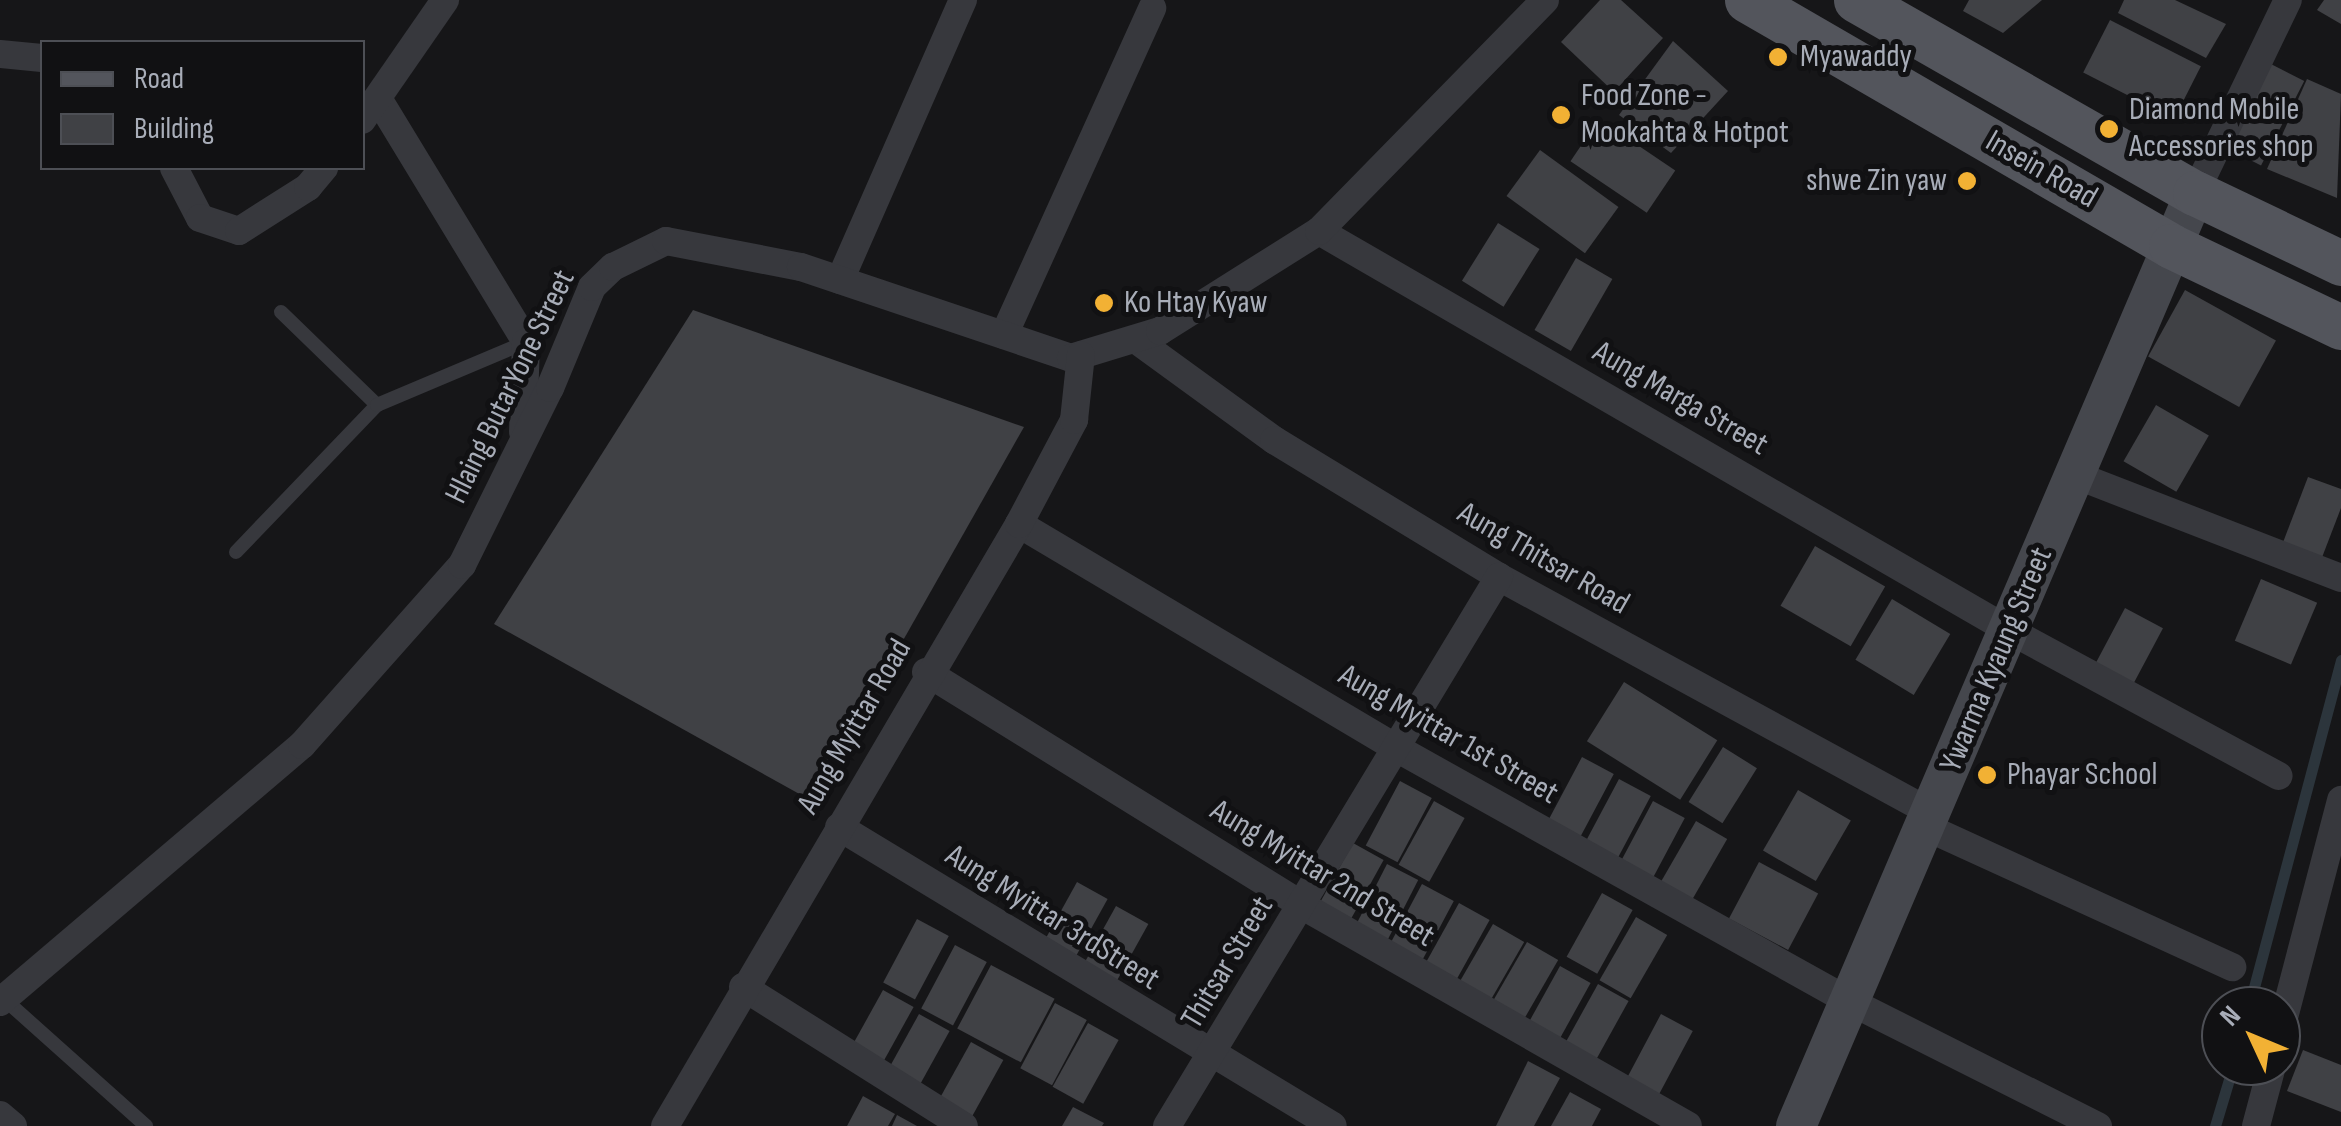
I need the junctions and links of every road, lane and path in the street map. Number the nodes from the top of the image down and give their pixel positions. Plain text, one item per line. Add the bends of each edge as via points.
1 (445, 0) edge
2 (963, 0) edge
3 (1544, 0) edge
4 (1747, 0) edge
5 (2288, 0) edge
6 (1152, 8) dead end
7 (1870, 8) edge
8 (0, 54) edge
9 (40, 58) edge
10 (370, 110) edge
11 (175, 170) edge
12 (322, 170) edge
13 (2196, 193) junction
14 (1319, 231) junction
15 (2171, 246) junction
16 (2341, 263) edge
17 (840, 280) junction
18 (281, 312) dead end
19 (2341, 328) edge
20 (1004, 335) junction
21 (1135, 339) junction
22 (526, 342) junction
23 (1081, 355) junction
24 (377, 405) junction
25 (523, 443) junction
26 (2078, 476) junction
27 (1019, 524) junction
28 (236, 552) dead end
29 (1499, 577) junction
30 (2341, 578) edge
31 (2006, 628) junction
32 (926, 672) junction
33 (1398, 748) junction
34 (2278, 776) dead end
35 (2341, 800) edge
36 (1929, 820) junction
37 (839, 827) junction
38 (1303, 906) junction
39 (2232, 967) dead end
40 (743, 986) junction
41 (2292, 986) edge
42 (2, 1000) edge
43 (1847, 1000) junction
44 (1211, 1058) junction
45 (2267, 1086) edge
46 (0, 1115) edge
47 (13, 1126) edge
48 (146, 1126) edge
49 (665, 1126) edge
50 (964, 1126) edge
51 (1167, 1126) edge
52 (1334, 1126) edge
53 (1688, 1126) edge
54 (1796, 1126) edge
55 (2098, 1126) edge
56 (2256, 1126) edge

1 - 10 street
2 - 17 street
3 - 14 street, Hlaing ButarYone Street
4 - 15 main road, Insein Road
5 - 13 street
6 - 20 street
7 - 13 main road, Insein Road
8 - 9 street
10 - 22 street
11 - 12 street via 200,218 238,231 308,187
13 - 15 main road, Ywarma Kyaung Street
13 - 16 main road, Insein Road
14 - 21 street, Hlaing ButarYone Street via 1160,331
14 - 31 street, Aung Marga Street
15 - 19 main road, Insein Road
15 - 26 main road, Ywarma Kyaung Street
17 - 20 street, Hlaing ButarYone Street
17 - 25 street, Hlaing ButarYone Street via 666,242 613,266 592,288
18 - 24 lane
20 - 23 street, Hlaing ButarYone Street via 1071,358
21 - 23 street, Hlaing ButarYone Street
21 - 29 street, Aung Thitsar Road via 1274,440
22 - 24 lane
22 - 25 street
23 - 27 street, Aung Myittar Road via 1074,420
24 - 28 lane
25 - 42 street, Hlaing ButarYone Street via 462,564 302,745
26 - 30 street
26 - 31 main road, Ywarma Kyaung Street
27 - 32 street, Aung Myittar Road
27 - 33 street, Aung Myittar 1st Street
29 - 33 street, Thitsar Street
29 - 36 street, Aung Thitsar Road
31 - 34 street, Aung Marga Street
31 - 36 main road, Ywarma Kyaung Street
32 - 37 street, Aung Myittar Road
32 - 38 street, Aung Myittar 2nd Street
33 - 38 street, Thitsar Street
33 - 43 street, Aung Myittar 1st Street
35 - 41 street
36 - 39 street, Aung Thitsar Road
36 - 43 main road, Ywarma Kyaung Street
37 - 40 street, Aung Myittar Road
37 - 44 street, Aung Myittar 3rdStreet
38 - 44 street, Thitsar Street
38 - 53 street, Aung Myittar 2nd Street
40 - 49 street, Aung Myittar Road
40 - 50 street
42 - 48 lane
43 - 54 main road, Ywarma Kyaung Street
43 - 55 street, Aung Myittar 1st Street
44 - 51 street, Thitsar Street
44 - 52 street, Aung Myittar 3rdStreet
45 - 56 street
46 - 47 street

